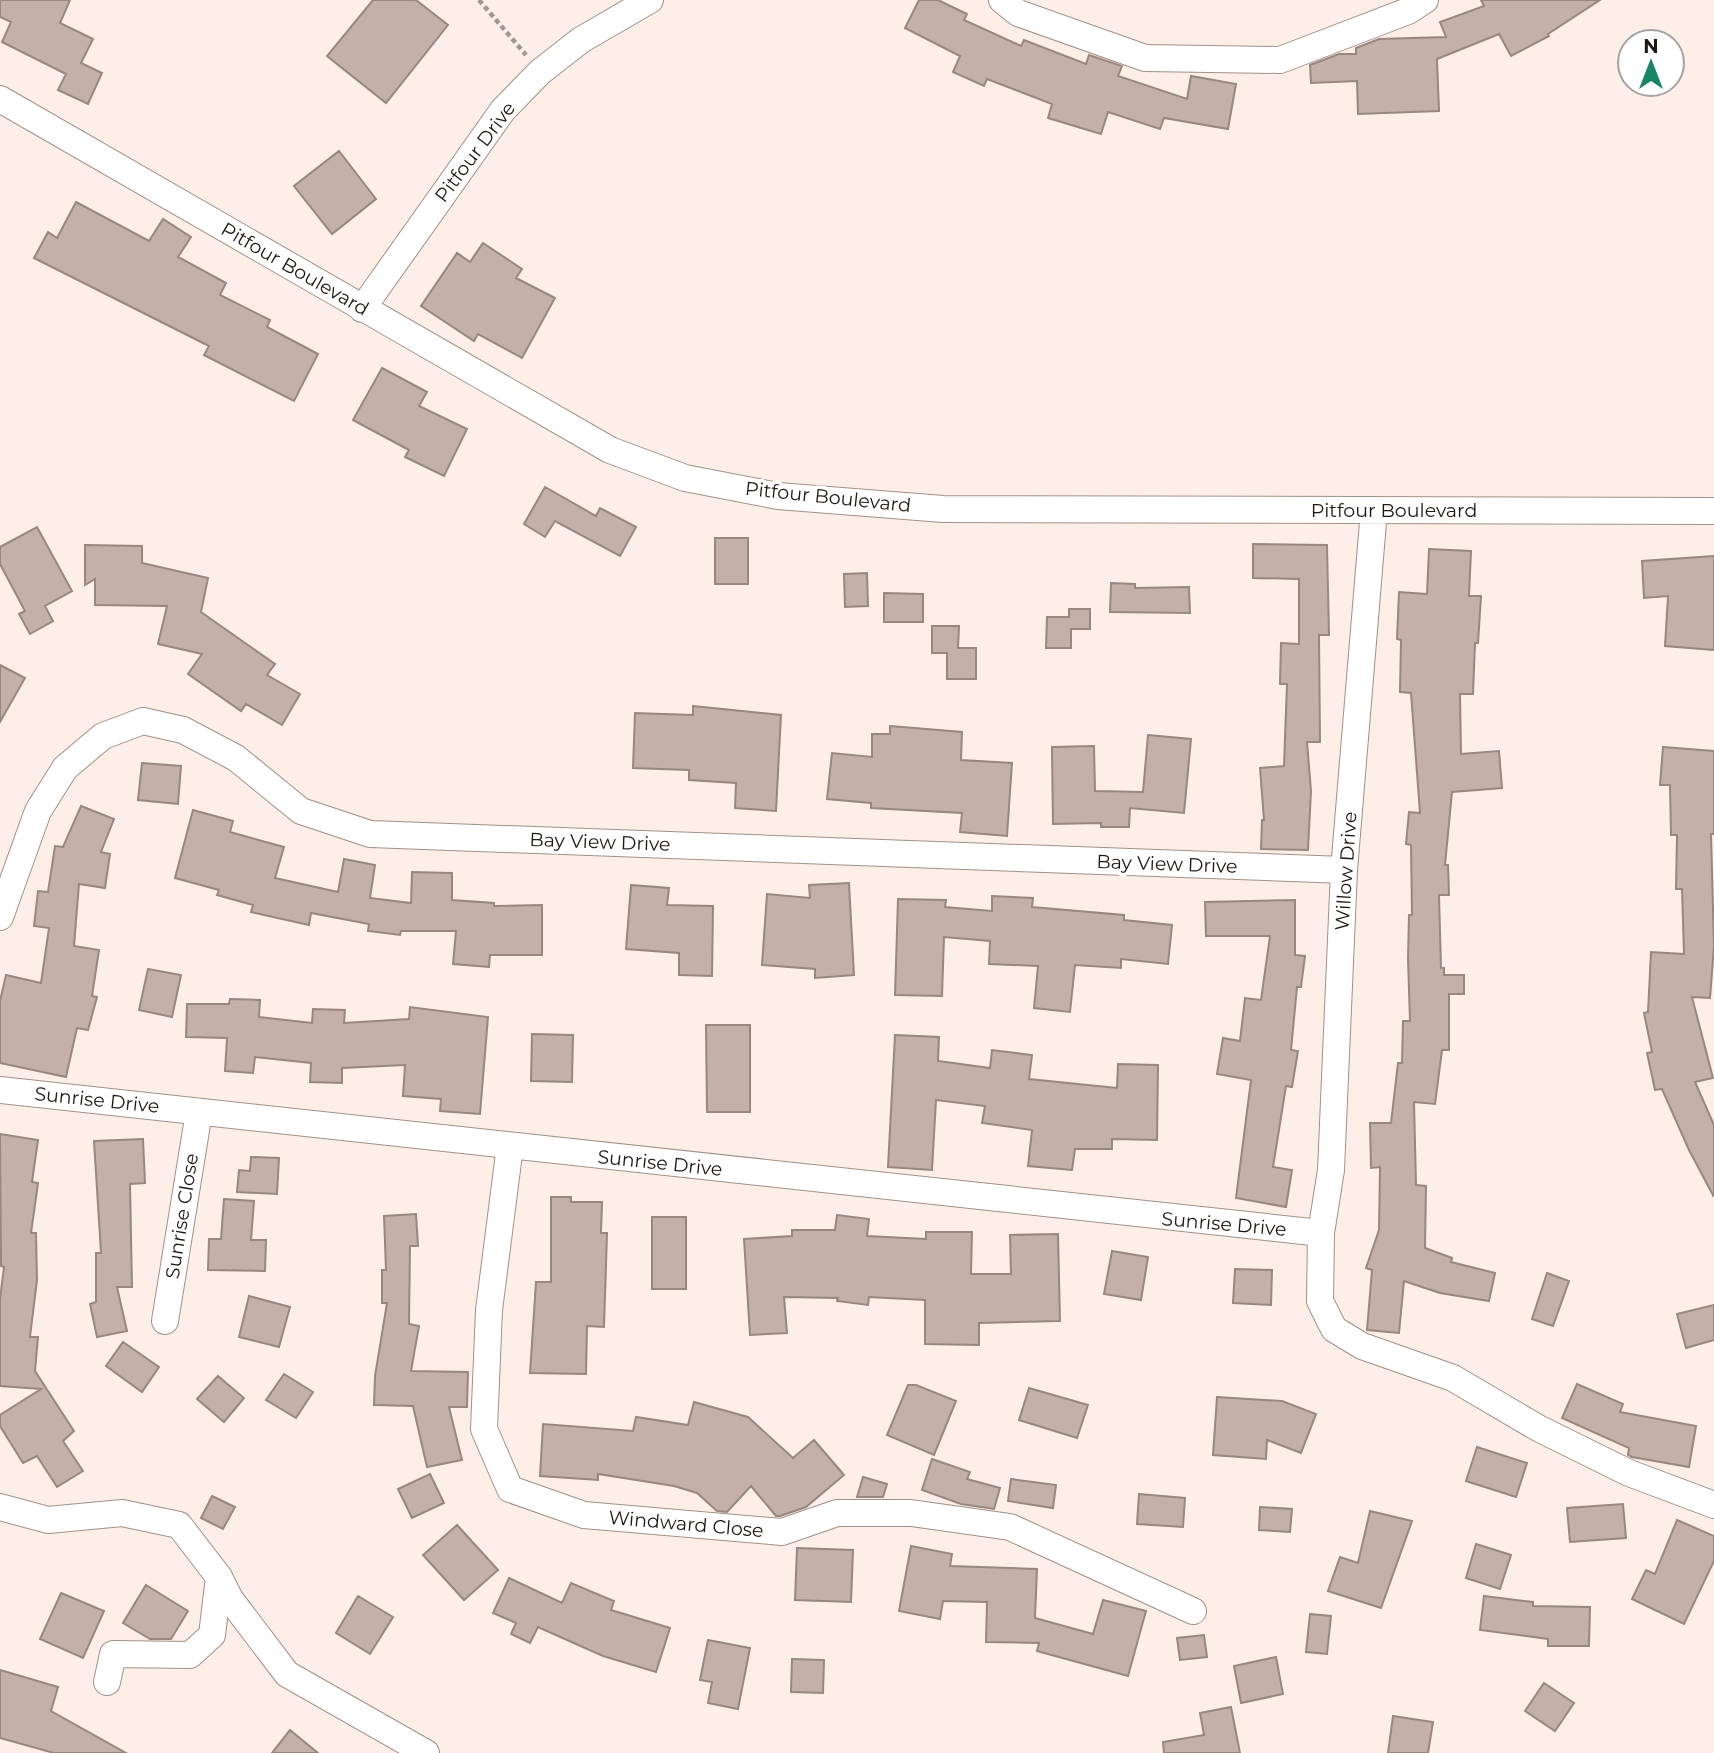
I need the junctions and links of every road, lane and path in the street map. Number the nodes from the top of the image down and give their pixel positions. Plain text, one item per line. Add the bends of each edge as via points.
1 (480, 0) edge
2 (650, 0) edge
3 (1002, 0) edge
4 (1425, 0) edge
5 (540, 72) junction
6 (0, 99) edge
7 (362, 309) junction
8 (1374, 510) junction
9 (1714, 510) edge
10 (1344, 870) junction
11 (0, 917) edge
12 (0, 1090) edge
13 (199, 1112) junction
14 (510, 1146) junction
15 (1321, 1233) junction
16 (165, 1321) dead end
17 (1714, 1505) edge
18 (0, 1507) edge
19 (224, 1588) junction
20 (1193, 1611) dead end
21 (107, 1682) dead end
22 (426, 1753) edge

1 - 5 path
2 - 5 street, Pitfour Drive via 581,40
3 - 4 street via 1018,13 1145,58 1280,60 1408,11
5 - 7 street, Pitfour Drive via 503,110
6 - 7 street, Pitfour Boulevard
7 - 8 street, Pitfour Boulevard via 610,450 685,478 778,496 943,509
8 - 9 street, Pitfour Boulevard
8 - 10 street, Willow Drive
10 - 11 street, Bay View Drive via 370,834 301,811 236,758 183,730 143,721 103,736 65,768 38,810
10 - 15 street, Willow Drive via 1331,1170
12 - 13 street, Sunrise Drive
13 - 14 street, Sunrise Drive
13 - 16 street, Sunrise Close
14 - 15 street, Sunrise Drive
14 - 20 street, Windward Close via 489,1310 484,1429 510,1489 584,1515 782,1532 837,1513 911,1513 1010,1527
15 - 17 street, Willow Drive via 1320,1301 1334,1329 1363,1346 1453,1378 1538,1428 1629,1473
18 - 19 street via 48,1520 122,1513 179,1525
19 - 21 street via 212,1634 190,1655 113,1654
19 - 22 street via 287,1674

